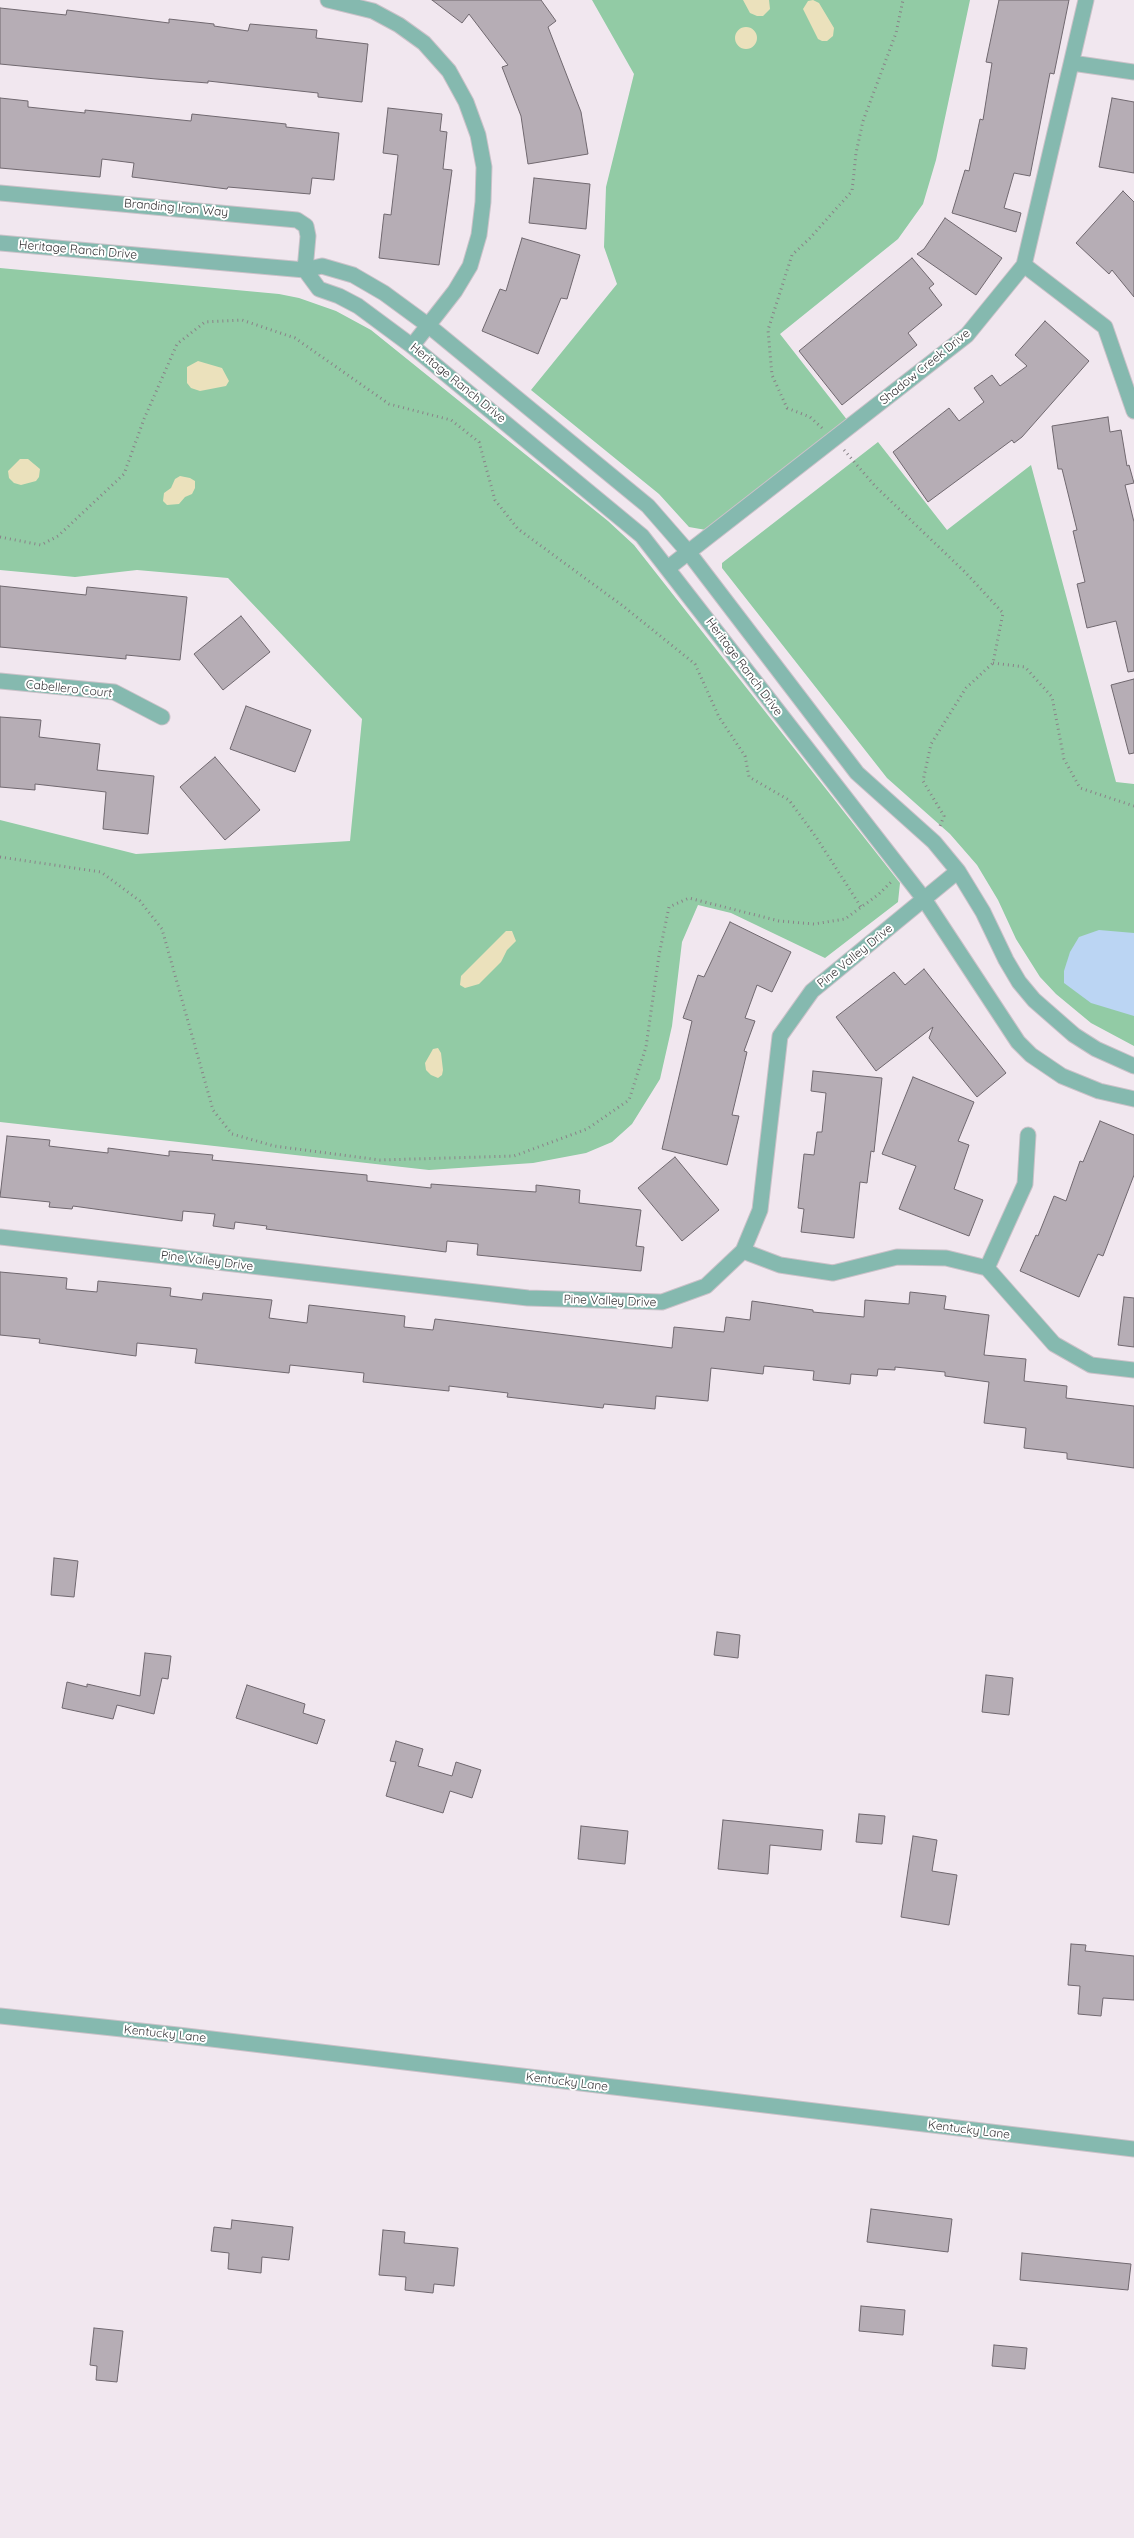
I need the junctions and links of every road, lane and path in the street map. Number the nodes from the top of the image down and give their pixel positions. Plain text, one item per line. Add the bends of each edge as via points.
1 (328, 0) edge
2 (903, 0) edge
3 (1086, 0) edge
4 (1072, 63) junction
5 (1134, 72) edge
6 (0, 193) edge
7 (0, 243) edge
8 (1024, 265) junction
9 (305, 270) junction
10 (429, 326) junction
11 (412, 346) junction
12 (1134, 410) edge
13 (834, 439) junction
14 (0, 537) edge
15 (689, 553) junction
16 (668, 568) junction
17 (994, 663) junction
18 (0, 681) edge
19 (162, 717) dead end
20 (1134, 806) edge
21 (934, 842) junction
22 (0, 857) edge
23 (958, 871) junction
24 (901, 872) junction
25 (924, 899) junction
26 (861, 908) junction
27 (1134, 1066) edge
28 (1134, 1099) edge
29 (1028, 1135) dead end
30 (0, 1237) edge
31 (743, 1251) junction
32 (987, 1268) junction
33 (1134, 1370) edge
34 (0, 2016) edge
35 (1134, 2149) edge

1 - 10 street via 373,11 424,43 449,71 466,102 478,135 484,167 479,235 470,266
2 - 13 path via 896,33 863,121 852,191 792,255 768,330 772,375 787,408 810,417
3 - 4 street, Shadow Creek Drive
4 - 5 street
4 - 8 street, Shadow Creek Drive
6 - 9 street, Branding Iron Way via 297,220 306,226 308,236
7 - 9 street, Heritage Ranch Drive
8 - 12 street via 1105,327
8 - 13 street, Shadow Creek Drive via 967,335
9 - 10 street, Heritage Ranch Drive via 322,266 353,275
9 - 11 street, Heritage Ranch Drive via 319,289 358,306
10 - 11 street
10 - 15 street, Heritage Ranch Drive via 648,506
11 - 16 street, Heritage Ranch Drive via 618,515 642,536
13 - 15 street, Shadow Creek Drive
13 - 17 path via 875,486 1003,613
14 - 26 path via 41,545 58,536 124,474 177,344 205,322 242,320 295,338 389,404 450,420 479,442 495,500 518,529 695,664 719,717 746,756 749,777 789,800
15 - 16 street, Shadow Creek Drive
15 - 21 street, Heritage Ranch Drive via 857,773
16 - 24 street, Heritage Ranch Drive
17 - 20 path via 1025,667 1052,697 1064,759 1080,788
17 - 21 path via 966,688 931,744 923,782 944,816
18 - 19 street, Cabellero Court via 114,692
21 - 23 street, Heritage Ranch Drive
22 - 26 path via 101,872 140,901 162,929 213,1110 232,1134 274,1146 380,1160 514,1156 587,1130 629,1100 646,1047 669,907 689,898 779,921 814,924 845,919
23 - 25 street, Pine Valley Drive
23 - 27 street, Heritage Ranch Drive via 983,912 1006,960 1034,1000 1074,1035
24 - 25 street, Heritage Ranch Drive
24 - 26 path
25 - 28 street, Heritage Ranch Drive via 958,947 1000,1018 1031,1056 1081,1085
25 - 31 street, Pine Valley Drive via 812,991 780,1036 760,1210
29 - 32 street via 1025,1184
30 - 31 street, Pine Valley Drive via 528,1298 662,1302 706,1286
31 - 32 street via 780,1265 833,1273 897,1257 946,1258
32 - 33 street via 1054,1344 1091,1365
34 - 35 street, Kentucky Lane

